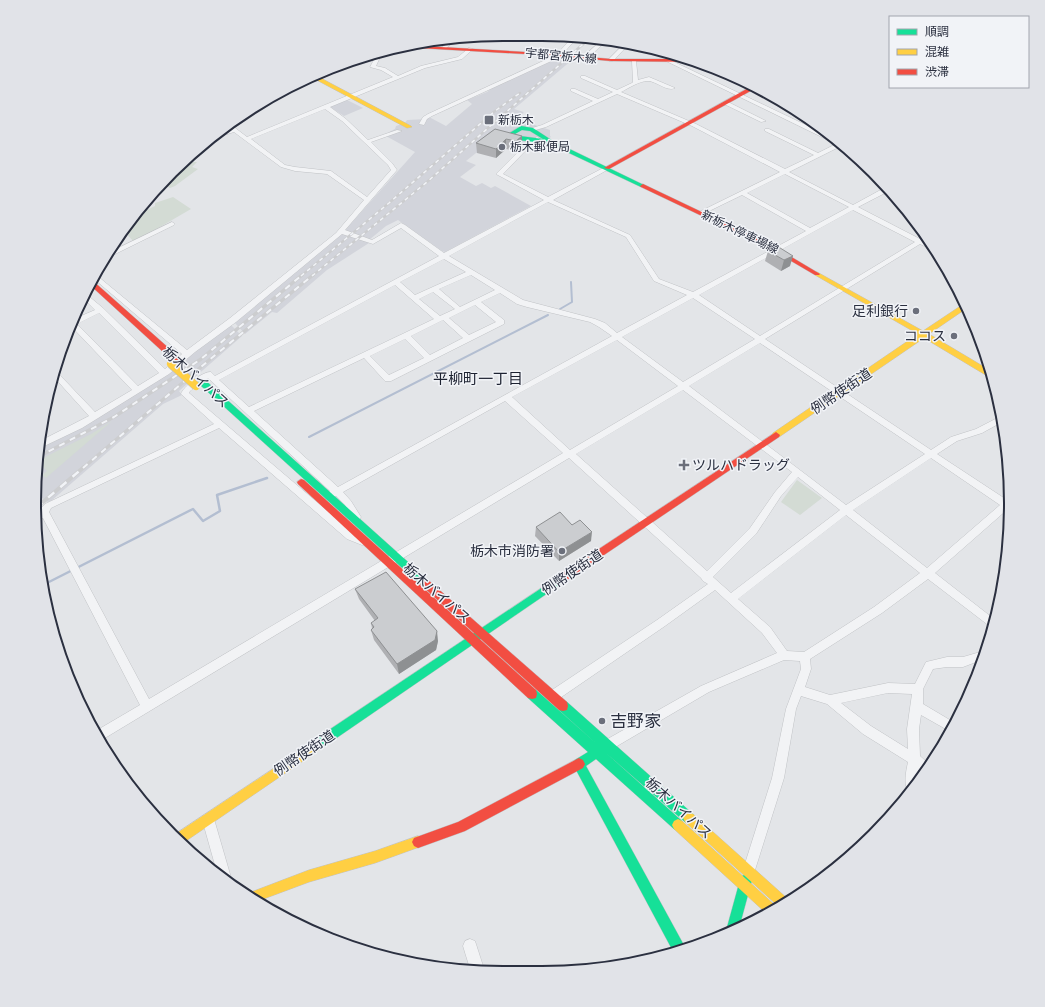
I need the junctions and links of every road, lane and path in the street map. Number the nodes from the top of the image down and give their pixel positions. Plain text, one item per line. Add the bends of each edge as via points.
1 (570, 42) edge
2 (448, 44) edge
3 (600, 45) edge
4 (429, 47) edge
5 (443, 48) junction
6 (622, 48) edge
7 (471, 49) junction
8 (558, 56) junction
9 (377, 59) edge
10 (584, 59) junction
11 (611, 60) junction
12 (634, 61) junction
13 (668, 61) junction
14 (674, 61) edge
15 (583, 77) dead end
16 (398, 78) junction
17 (319, 79) edge
18 (636, 82) junction
19 (672, 88) dead end
20 (573, 90) dead end
21 (749, 90) edge
22 (617, 92) junction
23 (739, 96) junction
24 (352, 97) junction
25 (598, 101) junction
26 (726, 104) junction
27 (326, 107) junction
28 (763, 121) dead end
29 (690, 123) junction
30 (422, 124) dead end
31 (409, 127) dead end
32 (234, 130) joint
33 (767, 130) dead end
34 (229, 132) edge
35 (398, 132) dead end
36 (816, 132) edge
37 (541, 133) junction
38 (247, 139) junction
39 (366, 142) junction
40 (526, 142) junction
41 (835, 147) edge
42 (818, 155) junction
43 (607, 168) junction
44 (785, 172) junction
45 (883, 192) edge
46 (742, 193) junction
47 (368, 200) junction
48 (549, 200) junction
49 (854, 208) junction
50 (701, 213) junction
51 (172, 224) dead end
52 (340, 231) junction
53 (811, 231) junction
54 (920, 242) junction
55 (924, 244) edge
56 (777, 250) junction
57 (116, 252) edge
58 (444, 256) junction
59 (470, 272) junction
60 (99, 280) edge
61 (395, 282) junction
62 (96, 286) edge
63 (434, 289) junction
64 (844, 289) junction
65 (498, 291) junction
66 (93, 292) edge
67 (694, 295) junction
68 (414, 298) junction
69 (89, 300) edge
70 (476, 302) junction
71 (459, 309) junction
72 (961, 309) edge
73 (100, 310) junction
74 (441, 318) junction
75 (79, 320) edge
76 (76, 327) edge
77 (923, 334) junction
78 (405, 335) junction
79 (618, 337) junction
80 (468, 339) junction
81 (760, 339) junction
82 (187, 354) junction
83 (364, 354) junction
84 (429, 358) junction
85 (174, 362) junction
86 (983, 369) edge
87 (164, 373) junction
88 (59, 378) edge
89 (215, 380) junction
90 (199, 384) junction
91 (683, 386) junction
92 (137, 390) junction
93 (839, 392) junction
94 (506, 397) junction
95 (249, 410) junction
96 (94, 417) junction
97 (997, 422) edge
98 (221, 424) junction
99 (45, 444) edge
100 (761, 444) junction
101 (569, 454) junction
102 (931, 454) junction
103 (797, 472) junction
104 (332, 493) junction
105 (1004, 501) edge
106 (1004, 508) edge
107 (846, 510) junction
108 (44, 512) junction
109 (41, 514) edge
110 (645, 523) junction
111 (369, 545) junction
112 (392, 560) junction
113 (928, 573) junction
114 (710, 581) junction
115 (730, 599) junction
116 (989, 621) edge
117 (481, 632) junction
118 (471, 639) junction
119 (784, 655) junction
120 (805, 657) junction
121 (977, 657) edge
122 (918, 689) junction
123 (798, 690) junction
124 (553, 696) junction
125 (830, 700) junction
126 (147, 707) junction
127 (917, 707) junction
128 (947, 725) edge
129 (102, 733) edge
130 (608, 745) junction
131 (596, 752) junction
132 (914, 759) junction
133 (579, 764) junction
134 (922, 766) edge
135 (911, 781) edge
136 (208, 819) junction
137 (182, 836) edge
138 (749, 870) junction
139 (223, 871) edge
140 (745, 886) junction
141 (257, 895) edge
142 (780, 899) edge
143 (768, 907) edge
144 (734, 923) edge
145 (677, 945) edge
146 (470, 946) dead end
147 (476, 965) edge

1 - 8 street
2 - 5 street
3 - 10 street
4 - 5 main road, 宇都宮栃木線
5 - 7 main road, 宇都宮栃木線
6 - 11 street
7 - 8 main road, 宇都宮栃木線
7 - 16 street via 460,58
8 - 10 main road, 宇都宮栃木線
8 - 30 street via 430,115
9 - 16 street via 373,67 383,69
10 - 11 main road, 宇都宮栃木線
11 - 12 main road, 宇都宮栃木線
12 - 13 main road, 宇都宮栃木線
12 - 18 street
13 - 14 main road, 宇都宮栃木線
13 - 23 street
15 - 22 street
16 - 24 street
17 - 24 main road
18 - 19 street via 649,79
18 - 22 street
20 - 25 street
21 - 23 main road
22 - 25 street
22 - 29 street
23 - 26 main road
23 - 36 street
24 - 27 street
24 - 31 main road
25 - 37 street
26 - 28 street
26 - 29 main road
27 - 38 street
27 - 39 street via 344,120
29 - 43 main road
29 - 44 street
32 - 34 street
32 - 38 street
33 - 42 street
35 - 39 street
37 - 40 main road
37 - 40 main road, 新栃木停車場線 via 519,128 511,133 513,137
37 - 43 main road, 新栃木停車場線 via 551,142
38 - 47 street via 283,166 329,172
39 - 47 street via 393,168
40 - 48 street via 499,174
41 - 42 street
42 - 44 street
43 - 48 street
43 - 50 main road, 新栃木停車場線
44 - 46 street
44 - 49 street
45 - 49 street
46 - 50 street
46 - 53 street
47 - 52 street
48 - 58 street
48 - 67 street via 628,236 656,280
49 - 53 street
49 - 54 street
50 - 56 main road, 新栃木停車場線
51 - 57 street
52 - 58 street via 373,242 401,225
52 - 82 street via 233,320
53 - 56 street
54 - 55 street
54 - 64 street
56 - 64 main road, 新栃木停車場線
56 - 67 street
58 - 59 street
58 - 61 street
59 - 63 street
59 - 65 street
60 - 82 street
61 - 68 street
61 - 89 street
62 - 85 main road, 栃木バイパス
63 - 68 street
63 - 71 street
64 - 77 main road, 新栃木停車場線
64 - 81 street
65 - 70 street
65 - 79 street via 533,307 588,318
66 - 85 main road, 栃木バイパス
67 - 79 street
67 - 81 street
68 - 74 street
69 - 73 street
70 - 71 street
70 - 80 street via 500,322
71 - 74 street
72 - 77 main road, 例幣使街道
73 - 75 street
73 - 87 street
74 - 78 street
74 - 80 street
76 - 92 street
77 - 86 main road, 新栃木停車場線
77 - 93 main road, 例幣使街道
78 - 83 street
78 - 84 street
79 - 91 street
79 - 94 street
80 - 84 street
81 - 91 street
81 - 93 street
82 - 87 street
83 - 84 street via 388,379
83 - 95 street
85 - 90 main road, 栃木バイパス
87 - 92 street
88 - 96 street
89 - 95 street
89 - 98 street via 206,374 184,392
90 - 104 main road, 栃木バイパス
90 - 111 main road, 栃木バイパス
91 - 100 street
91 - 101 street
92 - 96 street
93 - 100 main road, 例幣使街道
93 - 102 street
94 - 101 street
94 - 104 street
95 - 104 street via 310,467
96 - 99 street
97 - 102 street via 954,439
98 - 108 street via 54,503
98 - 111 street via 350,536
100 - 103 street
100 - 110 main road, 例幣使街道
101 - 110 street
101 - 112 street
102 - 105 street
102 - 107 street
103 - 107 street
103 - 114 street via 778,494 753,531
104 - 112 main road, 栃木バイパス
106 - 113 street
107 - 113 street
107 - 115 street
108 - 109 street
108 - 126 street
110 - 114 street
110 - 117 main road, 例幣使街道
111 - 112 main road, 栃木バイパス
112 - 117 main road, 栃木バイパス
112 - 118 main road, 栃木バイパス
112 - 126 street
113 - 116 street
113 - 120 street via 878,610
114 - 115 street
114 - 124 street via 661,623
115 - 119 street via 766,630
117 - 118 main road, 例幣使街道
117 - 124 main road, 栃木バイパス
118 - 131 main road, 栃木バイパス
118 - 136 main road, 例幣使街道
119 - 120 street
119 - 130 street via 705,688
120 - 123 street via 806,668
121 - 122 street via 964,662 930,665
122 - 125 street via 888,688
122 - 127 street
123 - 125 street
123 - 138 street via 791,709 778,778
124 - 130 main road, 栃木バイパス
125 - 132 street via 866,730
126 - 129 street
127 - 128 street
127 - 132 street via 913,729
130 - 131 main road
130 - 138 main road, 栃木バイパス
131 - 133 main road
131 - 140 main road, 栃木バイパス
132 - 134 street
132 - 135 street
133 - 141 main road via 461,827
133 - 145 main road
136 - 137 main road, 例幣使街道
136 - 139 street
138 - 140 main road
138 - 142 main road, 栃木バイパス
140 - 143 main road, 栃木バイパス
140 - 144 main road
146 - 147 street

